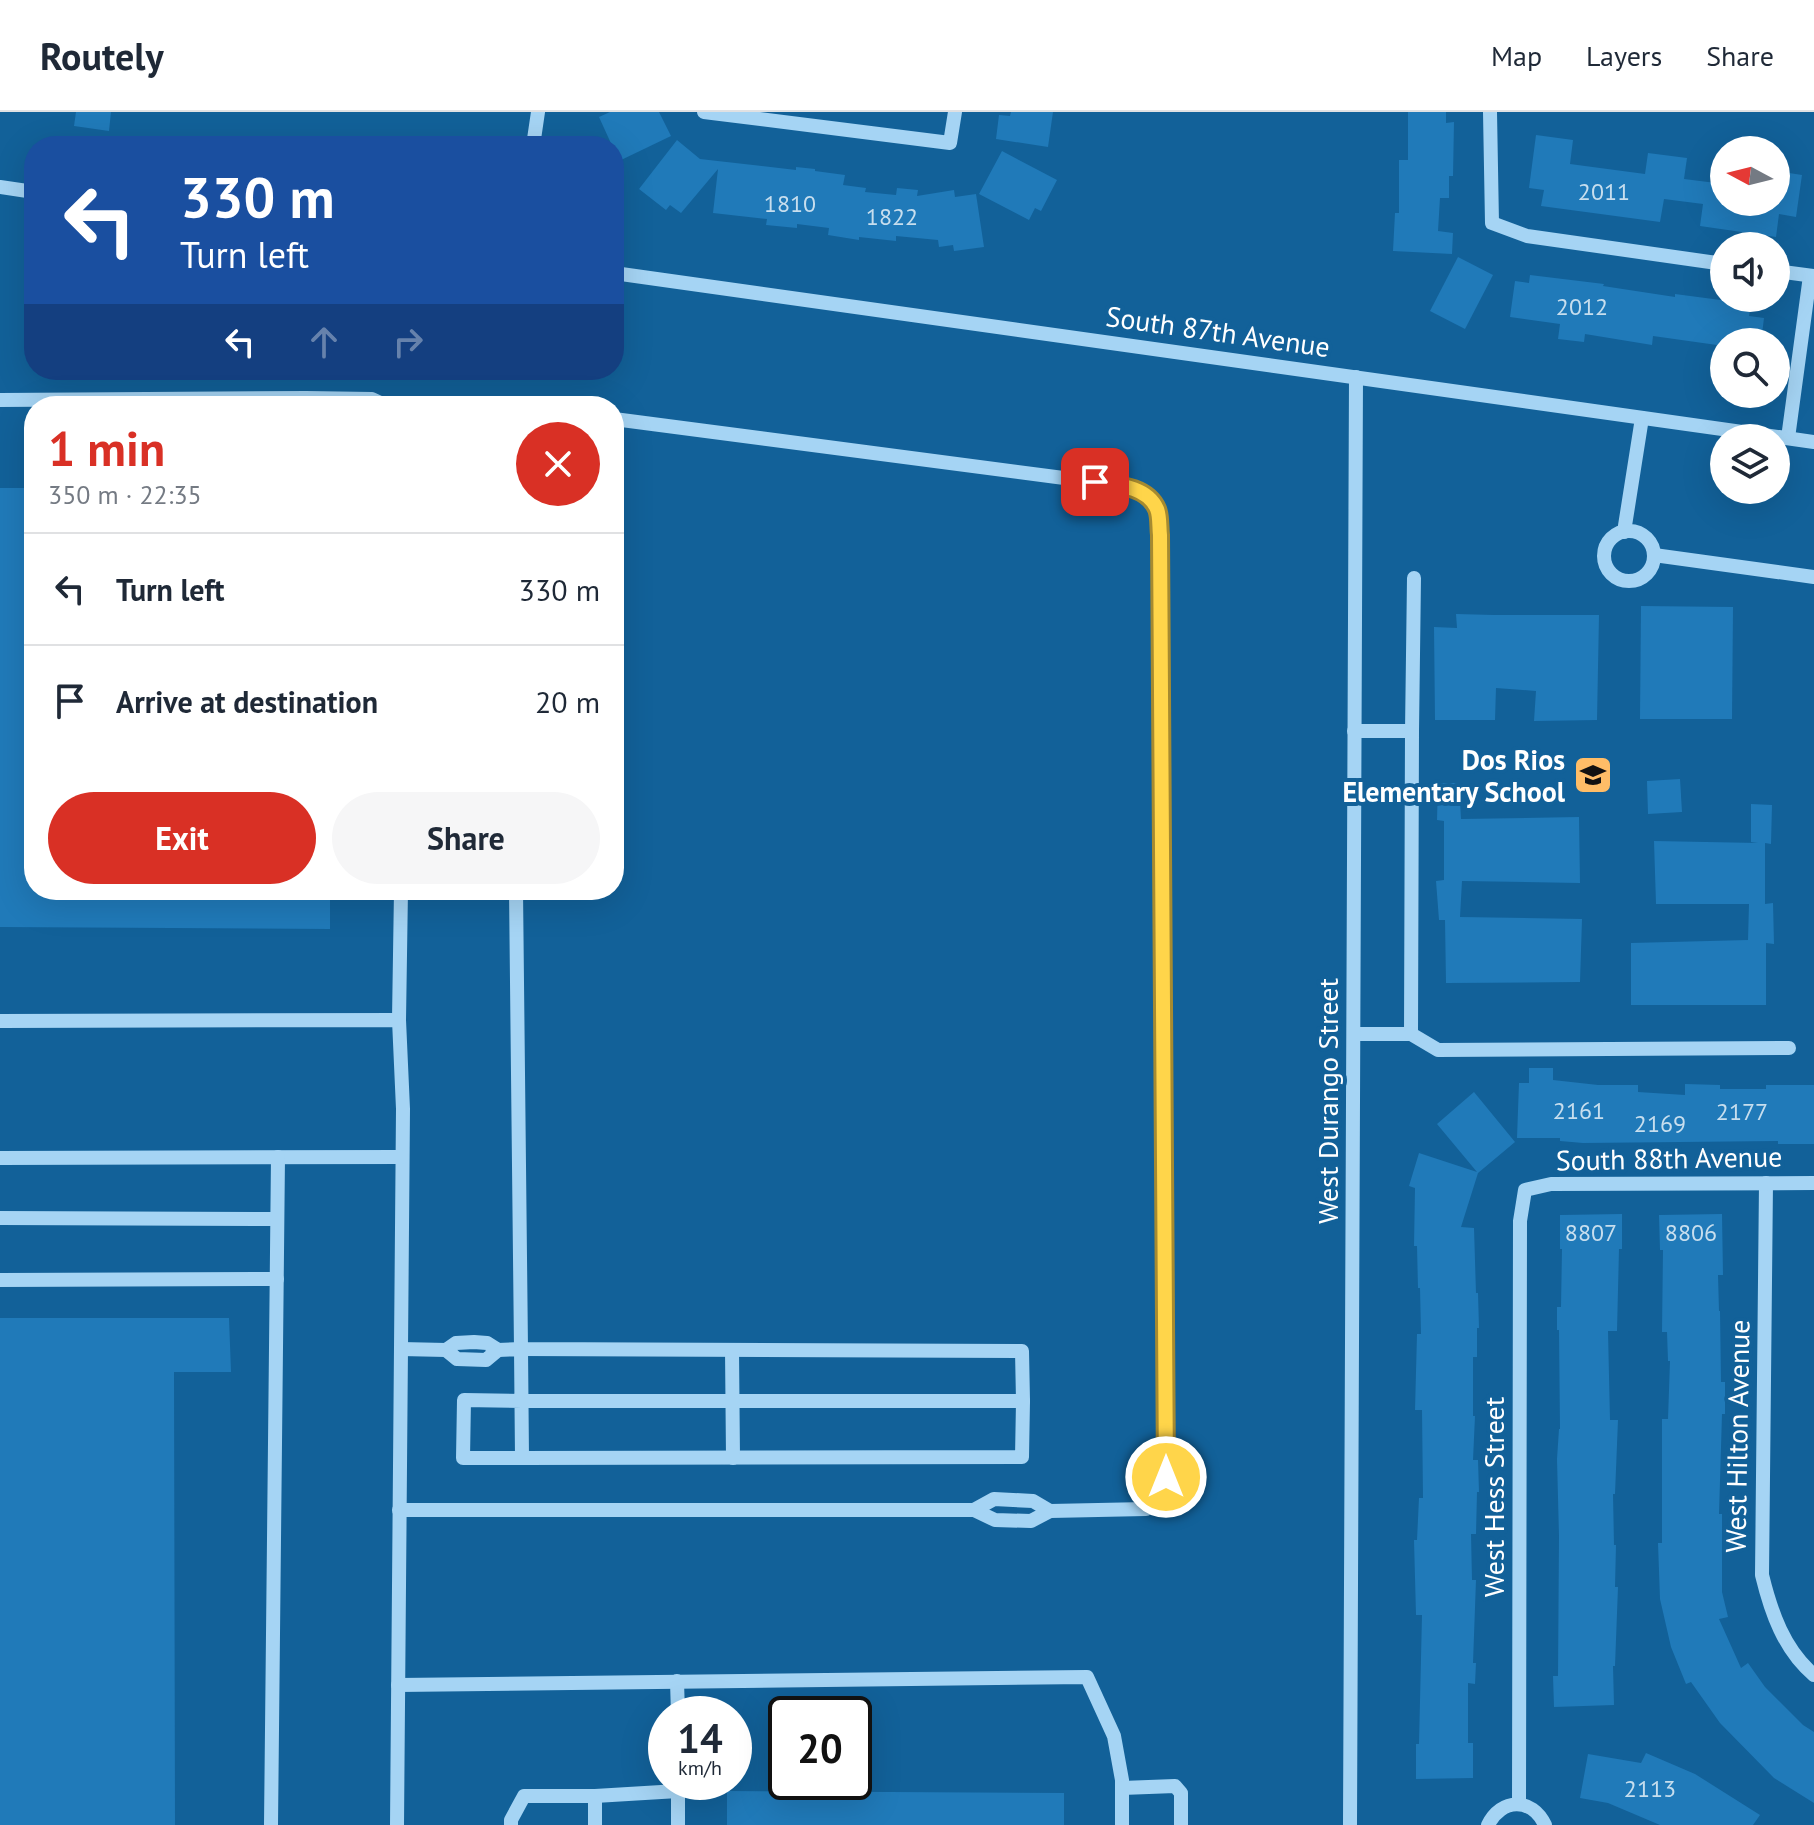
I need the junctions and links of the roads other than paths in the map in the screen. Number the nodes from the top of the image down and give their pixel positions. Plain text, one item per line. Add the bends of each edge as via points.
1 (538, 112) edge
2 (704, 112) edge
3 (955, 112) edge
4 (1490, 112) edge
5 (534, 136) edge
6 (0, 187) edge
7 (24, 191) edge
8 (1710, 262) edge
9 (1790, 273) edge
10 (624, 274) edge
11 (1812, 276) edge
12 (1356, 377) junction
13 (0, 400) edge
14 (24, 400) edge
15 (1642, 418) junction
16 (624, 420) edge
17 (1790, 424) edge
18 (1710, 427) edge
19 (1790, 438) edge
20 (1814, 442) edge
21 (1624, 532) junction
22 (1654, 555) junction
23 (1814, 577) edge
24 (1414, 578) dead end
25 (1354, 731) junction
26 (1412, 731) junction
27 (401, 900) edge
28 (516, 900) edge
29 (399, 1020) junction
30 (0, 1021) edge
31 (1354, 1034) junction
32 (1411, 1034) junction
33 (1789, 1048) dead end
34 (278, 1157) junction
35 (402, 1157) junction
36 (0, 1158) edge
37 (1766, 1183) junction
38 (1814, 1183) edge
39 (1525, 1190) joint
40 (0, 1218) edge
41 (277, 1219) junction
42 (277, 1279) junction
43 (0, 1280) edge
44 (401, 1349) junction
45 (521, 1349) junction
46 (732, 1350) junction
47 (522, 1401) junction
48 (732, 1401) junction
49 (1023, 1401) junction
50 (522, 1458) junction
51 (733, 1458) junction
52 (399, 1510) junction
53 (1814, 1675) edge
54 (677, 1681) junction
55 (398, 1685) junction
56 (677, 1696) edge
57 (1122, 1788) junction
58 (648, 1790) edge
59 (595, 1796) junction
60 (678, 1800) edge
61 (1519, 1804) junction
62 (271, 1825) edge
63 (397, 1825) edge
64 (511, 1825) edge
65 (595, 1825) edge
66 (678, 1825) edge
67 (1122, 1825) edge
68 (1181, 1825) edge
69 (1350, 1825) edge
70 (1488, 1825) edge
71 (1545, 1825) edge

1 - 5 street
2 - 3 street via 950,143
4 - 8 street via 1492,223 1527,236
6 - 7 street
9 - 11 street
10 - 12 street, South 87th Avenue
11 - 17 street
12 - 15 street, South 87th Avenue
12 - 25 street, West Durango Street
13 - 14 street
15 - 18 street, South 87th Avenue
15 - 21 street
16 - 52 street via 1125,486 1147,495 1158,511 1166,1477 1146,1509 1050,1511 1033,1501 994,1499 974,1510
19 - 20 street, South 87th Avenue
21 - 22 street via 1648,539
21 - 22 street via 1606,547 1605,563 1614,575 1628,581 1643,577
22 - 23 street
24 - 26 street
25 - 26 street
25 - 31 street, West Durango Street
26 - 32 street
27 - 29 street
28 - 45 street
29 - 30 street
29 - 35 street
31 - 32 street
31 - 69 street, West Durango Street
32 - 33 street via 1438,1050
34 - 35 street
34 - 36 street
34 - 41 street
35 - 44 street
37 - 38 street, South 88th Avenue
37 - 39 street, South 88th Avenue via 1551,1184
37 - 53 street, West Hilton Avenue via 1762,1575 1777,1623
39 - 61 street, West Hess Street via 1520,1221
40 - 41 street
41 - 42 street
42 - 43 street
42 - 62 street
44 - 45 street via 446,1350 457,1359 486,1360 498,1350
44 - 52 street
45 - 46 street
45 - 47 street
46 - 48 street
46 - 49 street via 1022,1351
47 - 48 street
47 - 50 street
47 - 50 street via 464,1400 463,1458
48 - 49 street
48 - 51 street
49 - 51 street via 1022,1457
50 - 51 street
52 - 55 street
54 - 55 street
54 - 56 street
54 - 57 street via 1087,1677 1114,1736
55 - 63 street
57 - 67 street
57 - 68 street via 1175,1786 1181,1793
58 - 59 street
59 - 64 street via 524,1796
59 - 65 street
60 - 66 street
61 - 70 street via 1500,1809
61 - 71 street via 1536,1811

